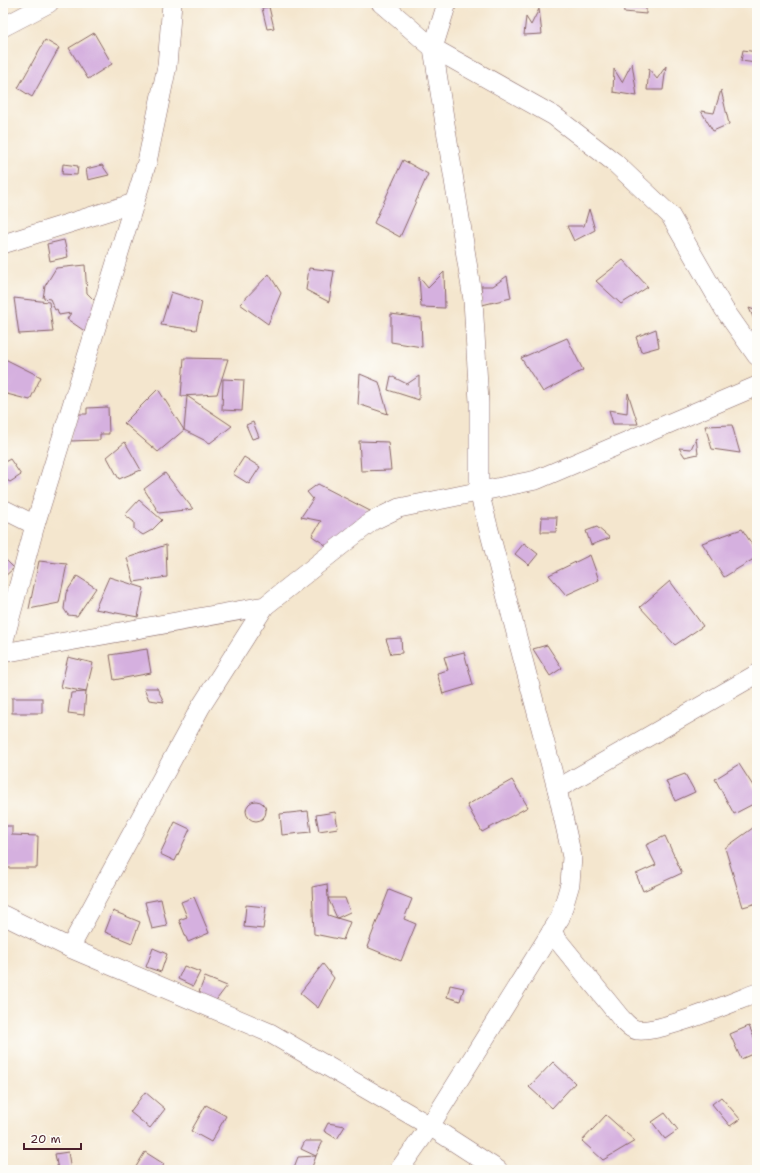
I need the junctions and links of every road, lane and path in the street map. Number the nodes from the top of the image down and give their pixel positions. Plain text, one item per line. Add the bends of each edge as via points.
1 (49, 3) edge
2 (172, 3) edge
3 (381, 3) edge
4 (447, 3) edge
5 (3, 27) edge
6 (433, 48) junction
7 (134, 203) junction
8 (3, 244) edge
9 (757, 356) edge
10 (757, 386) edge
11 (480, 492) junction
12 (3, 509) edge
13 (35, 525) junction
14 (265, 606) junction
15 (3, 644) edge
16 (3, 653) edge
17 (757, 674) edge
18 (557, 789) junction
19 (3, 915) edge
20 (551, 932) junction
21 (70, 948) junction
22 (757, 994) edge
23 (430, 1126) junction
24 (399, 1170) edge
25 (498, 1170) edge

1 - 5 street
2 - 7 street via 168,66 147,162
3 - 6 street
4 - 6 street
6 - 9 street via 554,116 625,172 670,215 724,309
6 - 11 street via 473,300 479,402
7 - 8 street
7 - 13 street
10 - 11 street via 536,480
11 - 14 street via 399,508 372,521
11 - 18 street
12 - 13 street
13 - 15 street
14 - 16 street
14 - 21 street via 200,708
17 - 18 street
18 - 20 street via 572,857 570,884 560,918
19 - 21 street
20 - 22 street via 620,1017 636,1030 657,1030
20 - 23 street
21 - 23 street via 270,1033
23 - 24 street
23 - 25 street

